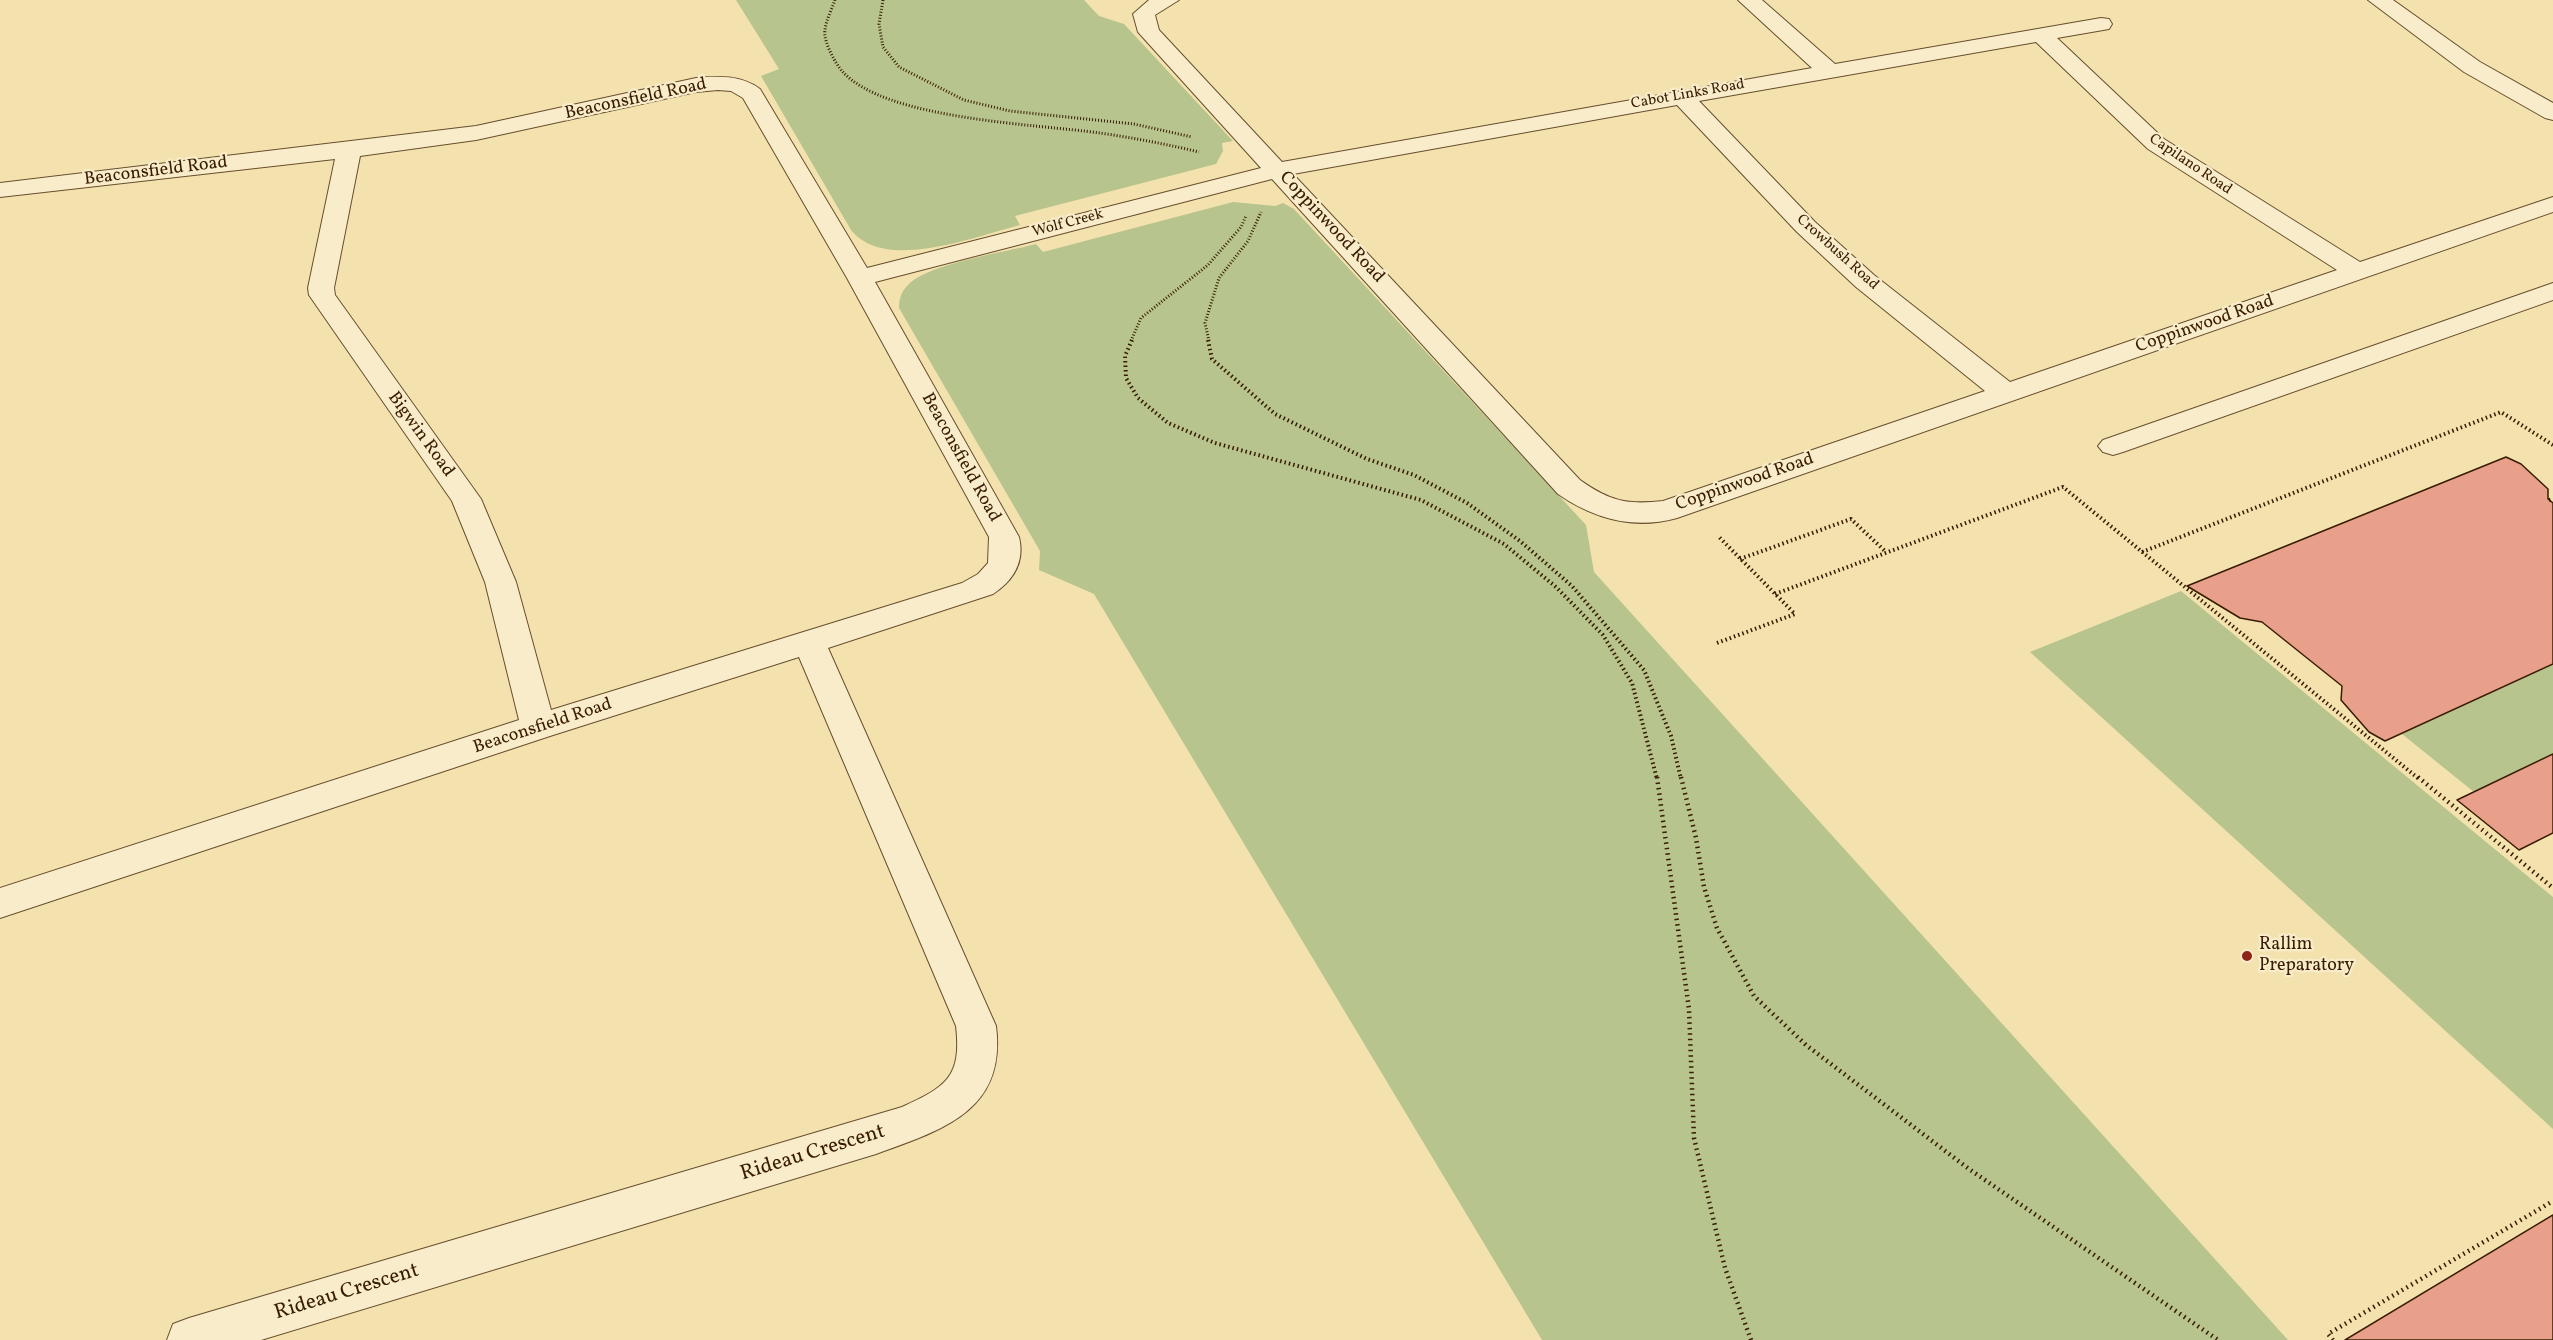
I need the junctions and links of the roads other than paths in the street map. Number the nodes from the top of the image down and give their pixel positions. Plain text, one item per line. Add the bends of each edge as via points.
1 (1168, 0) edge
2 (1749, 0) edge
3 (2379, 0) edge
4 (2101, 24) dead end
5 (2040, 34) junction
6 (1828, 70) junction
7 (1681, 96) junction
8 (2553, 113) edge
9 (349, 150) junction
10 (1276, 169) junction
11 (0, 190) edge
12 (2553, 204) edge
13 (2358, 272) junction
14 (860, 278) junction
15 (2553, 291) edge
16 (2007, 394) junction
17 (2113, 446) dead end
18 (810, 644) junction
19 (538, 727) junction
20 (0, 903) edge
21 (189, 1340) edge

1 - 10 street, Coppinwood Road via 1144,14 1149,32
2 - 6 street
3 - 8 street via 2472,67
4 - 5 street, Cabot Links Road
5 - 6 street, Cabot Links Road
5 - 13 street, Capilano Road via 2156,144
6 - 7 street, Cabot Links Road
7 - 10 street, Cabot Links Road
7 - 16 street, Crowbush Road via 1806,228 1865,281
9 - 11 street, Beaconsfield Road
9 - 14 street, Beaconsfield Road via 484,131 696,85 737,85 752,94
9 - 19 street, Bigwin Road via 322,296 466,499 485,534 501,577
10 - 14 street, Wolf Creek via 1240,172 1117,211
10 - 16 street, Coppinwood Road via 1569,487 1593,504 1621,512 1647,513 1686,504
12 - 13 street, Coppinwood Road
13 - 16 street, Coppinwood Road
14 - 18 street, Beaconsfield Road via 1004,537 1007,557 996,576 980,588
15 - 17 street
18 - 19 street, Beaconsfield Road
18 - 21 street, Rideau Crescent via 975,1026 980,1043 977,1064 966,1086 948,1106 926,1118 876,1135
19 - 20 street, Beaconsfield Road

